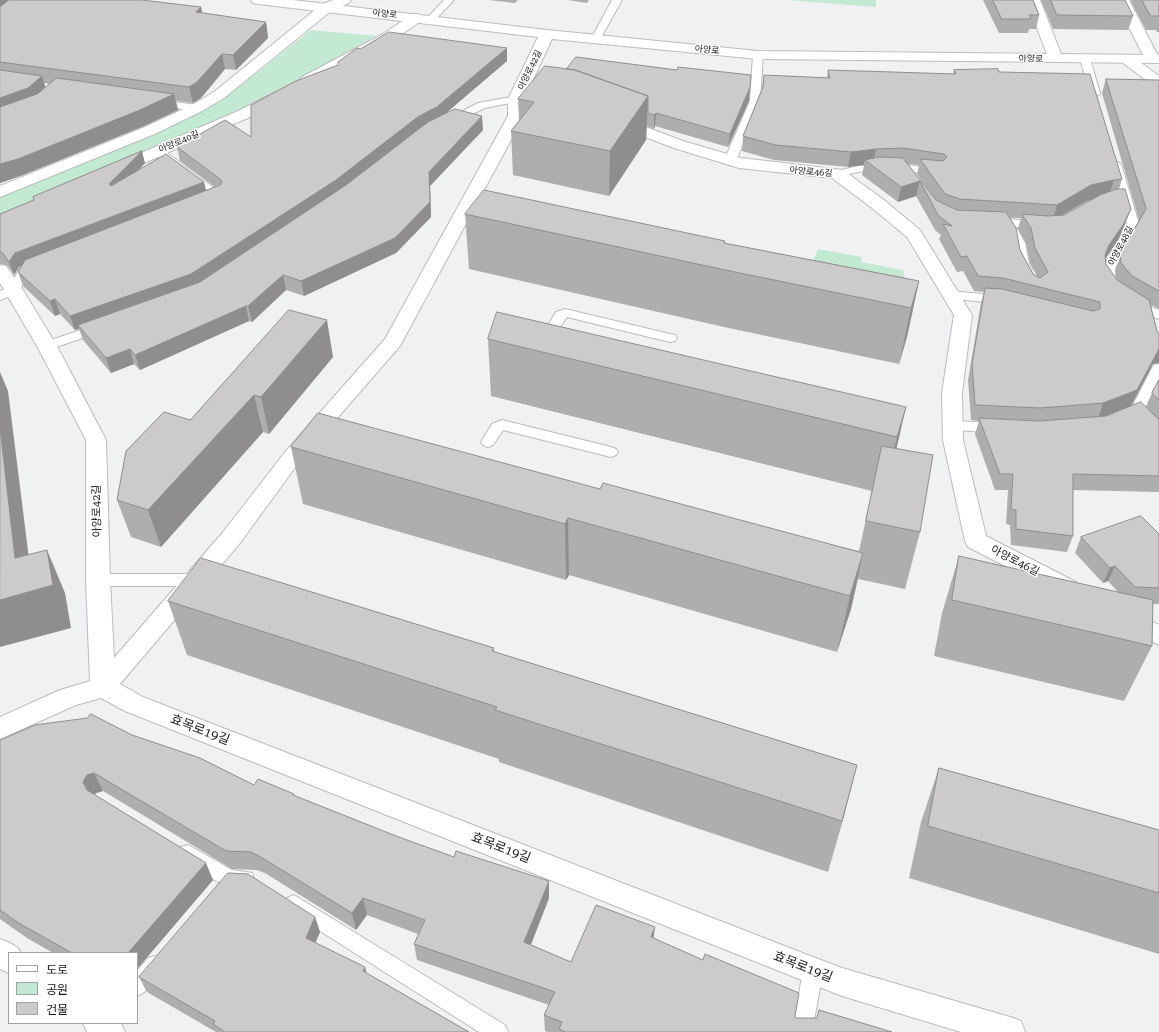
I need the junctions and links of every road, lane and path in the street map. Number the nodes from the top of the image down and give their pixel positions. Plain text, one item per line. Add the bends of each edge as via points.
1 (267, 0) edge
2 (344, 0) edge
3 (449, 0) edge
4 (616, 0) edge
5 (1034, 0) edge
6 (1122, 0) edge
7 (326, 8) junction
8 (423, 18) junction
9 (547, 34) junction
10 (596, 39) junction
11 (758, 55) junction
12 (1056, 59) junction
13 (1085, 59) junction
14 (1156, 59) edge
15 (1128, 60) junction
16 (1159, 83) edge
17 (516, 99) junction
18 (151, 102) edge
19 (1098, 103) edge
20 (562, 106) edge
21 (197, 108) junction
22 (605, 118) edge
23 (440, 126) edge
24 (158, 151) junction
25 (1113, 155) edge
26 (730, 161) junction
27 (906, 168) junction
28 (936, 172) edge
29 (837, 174) junction
30 (100, 176) edge
31 (914, 180) edge
32 (0, 192) edge
33 (196, 204) edge
34 (977, 221) edge
35 (1007, 223) junction
36 (1055, 226) edge
37 (47, 262) edge
38 (0, 270) edge
39 (1033, 282) edge
40 (7, 293) edge
41 (952, 296) junction
42 (1013, 303) edge
43 (1155, 317) edge
44 (112, 323) edge
45 (553, 327) edge
46 (670, 338) dead end
47 (47, 346) junction
48 (1159, 368) edge
49 (1137, 410) junction
50 (1115, 419) edge
51 (1148, 421) edge
52 (951, 426) junction
53 (1012, 429) edge
54 (488, 442) dead end
55 (611, 452) dead end
56 (98, 580) junction
57 (194, 580) junction
58 (1082, 595) edge
59 (1110, 610) edge
60 (1159, 636) edge
61 (103, 687) junction
62 (0, 728) edge
63 (176, 845) edge
64 (168, 950) edge
65 (0, 953) edge
66 (8, 959) edge
67 (813, 971) junction
68 (138, 985) edge
69 (498, 1032) edge
70 (802, 1032) edge
71 (1010, 1032) edge

1 - 7 street, 아양로
2 - 7 street
3 - 8 lane
4 - 10 lane
5 - 12 street
6 - 14 street
7 - 8 street, 아양로
7 - 21 street via 219,95
8 - 9 street, 아양로
8 - 24 street, 아양로40길 via 244,114
9 - 10 street, 아양로
9 - 17 street, 아양로42길
10 - 11 street, 아양로
11 - 12 street, 아양로
11 - 26 lane via 755,101
12 - 13 street, 아양로
13 - 15 street, 아양로
13 - 19 lane
14 - 15 street, 아양로
15 - 16 street
17 - 20 street
17 - 23 lane, 아양로42길 via 482,105
17 - 57 street via 516,116 393,342 292,457 232,537
18 - 21 lane
21 - 32 street via 151,130
22 - 26 street, 아양로46길
24 - 30 street, 아양로40길
24 - 33 lane via 218,196
25 - 43 lane, 아양로48길 via 1120,199 1133,224 1109,264 1108,278 1114,290
26 - 29 street, 아양로46길
27 - 28 lane
27 - 29 lane via 878,167
27 - 31 lane
29 - 41 street, 아양로46길 via 914,234
34 - 35 lane
35 - 36 lane
35 - 39 lane via 1019,243 1023,264
37 - 40 lane via 24,271
38 - 40 street, 아양로42길
40 - 47 street, 아양로42길
41 - 42 lane via 998,299
41 - 52 street, 아양로46길 via 963,315 954,375
44 - 47 lane
45 - 46 lane via 565,313
47 - 56 street, 아양로42길 via 96,440
48 - 49 lane
49 - 50 lane
49 - 51 lane
52 - 53 lane
52 - 58 street, 아양로46길 via 976,541
54 - 55 lane via 497,427 502,425
56 - 57 lane
56 - 61 street, 아양로42길
57 - 61 street
59 - 60 street
61 - 62 street via 69,697
61 - 67 street, 효목로19길 via 134,704
63 - 69 lane via 224,884 257,880
64 - 68 lane
65 - 66 street
67 - 70 lane
67 - 71 street, 효목로19길

